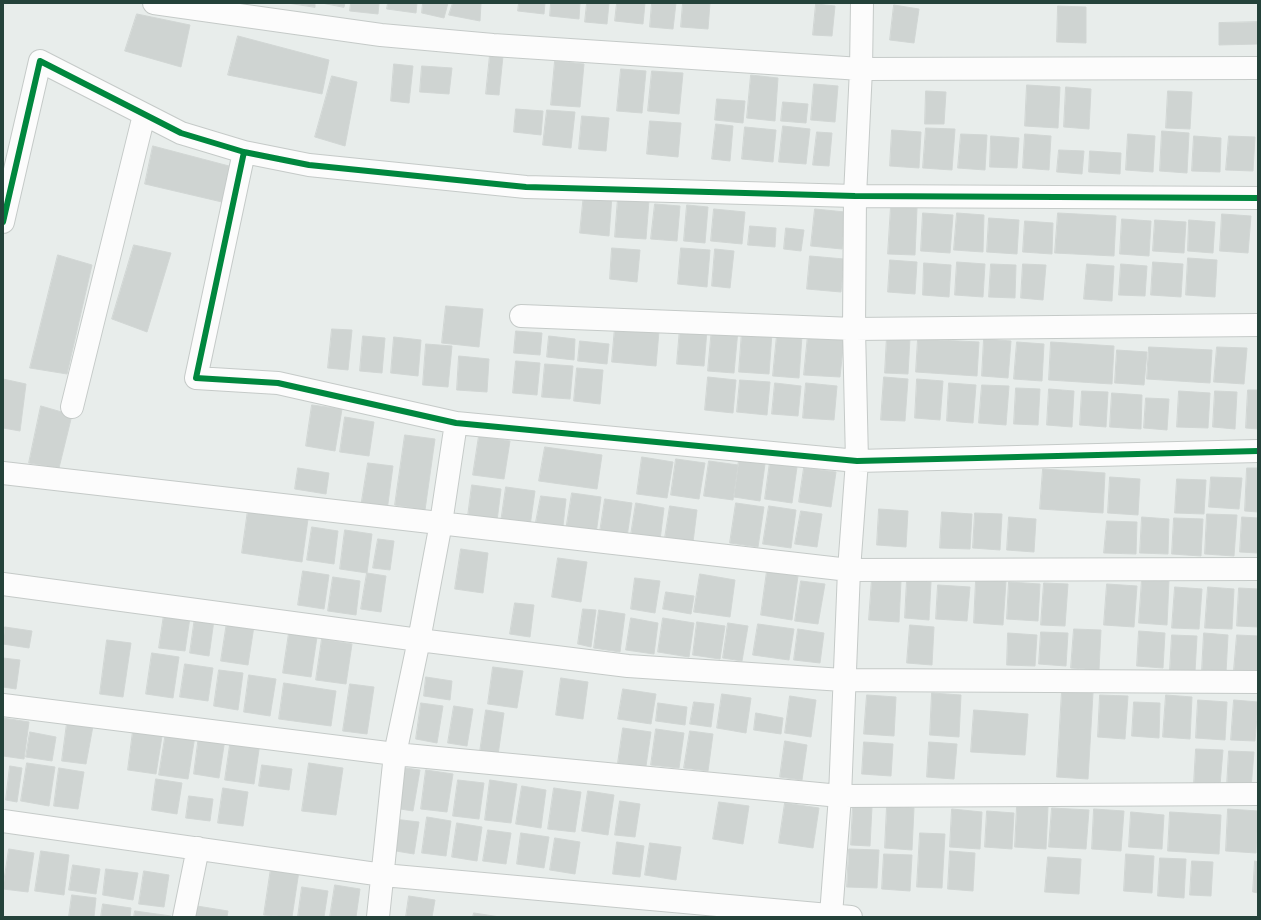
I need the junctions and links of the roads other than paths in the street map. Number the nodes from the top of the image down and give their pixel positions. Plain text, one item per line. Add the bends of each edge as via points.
1 (154, 3) edge
2 (862, 3) edge
3 (1258, 68) edge
4 (861, 69) junction
5 (144, 115) junction
6 (244, 152) junction
7 (855, 196) junction
8 (1258, 198) edge
9 (3, 222) edge
10 (521, 316) dead end
11 (1258, 325) edge
12 (854, 329) junction
13 (72, 407) dead end
14 (456, 423) junction
15 (1258, 451) edge
16 (857, 461) junction
17 (3, 473) edge
18 (441, 523) junction
19 (1258, 569) edge
20 (849, 570) junction
21 (3, 584) edge
22 (419, 640) junction
23 (843, 680) junction
24 (1258, 682) edge
25 (3, 705) edge
26 (395, 754) junction
27 (1258, 794) edge
28 (840, 796) junction
29 (3, 821) edge
30 (198, 848) junction
31 (383, 875) junction
32 (841, 916) edge
33 (184, 917) edge
34 (378, 917) edge

1 - 4 street via 389,35 493,45
2 - 4 street
3 - 4 street
4 - 7 street
5 - 6 street via 181,133
5 - 9 street via 40,61
5 - 13 street
6 - 7 street via 309,165 526,188
6 - 14 street via 196,378 278,383
7 - 8 street
7 - 12 street
10 - 12 street
11 - 12 street
12 - 16 street
14 - 16 street
14 - 18 street
15 - 16 street
16 - 20 street
17 - 18 street
18 - 20 street
18 - 22 street
19 - 20 street
20 - 23 street
21 - 22 street
22 - 23 street via 628,666
22 - 26 street
23 - 24 street
23 - 28 street
25 - 26 street
26 - 28 street
26 - 31 street
27 - 28 street
28 - 32 street
29 - 30 street
30 - 31 street
30 - 33 street
31 - 32 street
31 - 34 street

